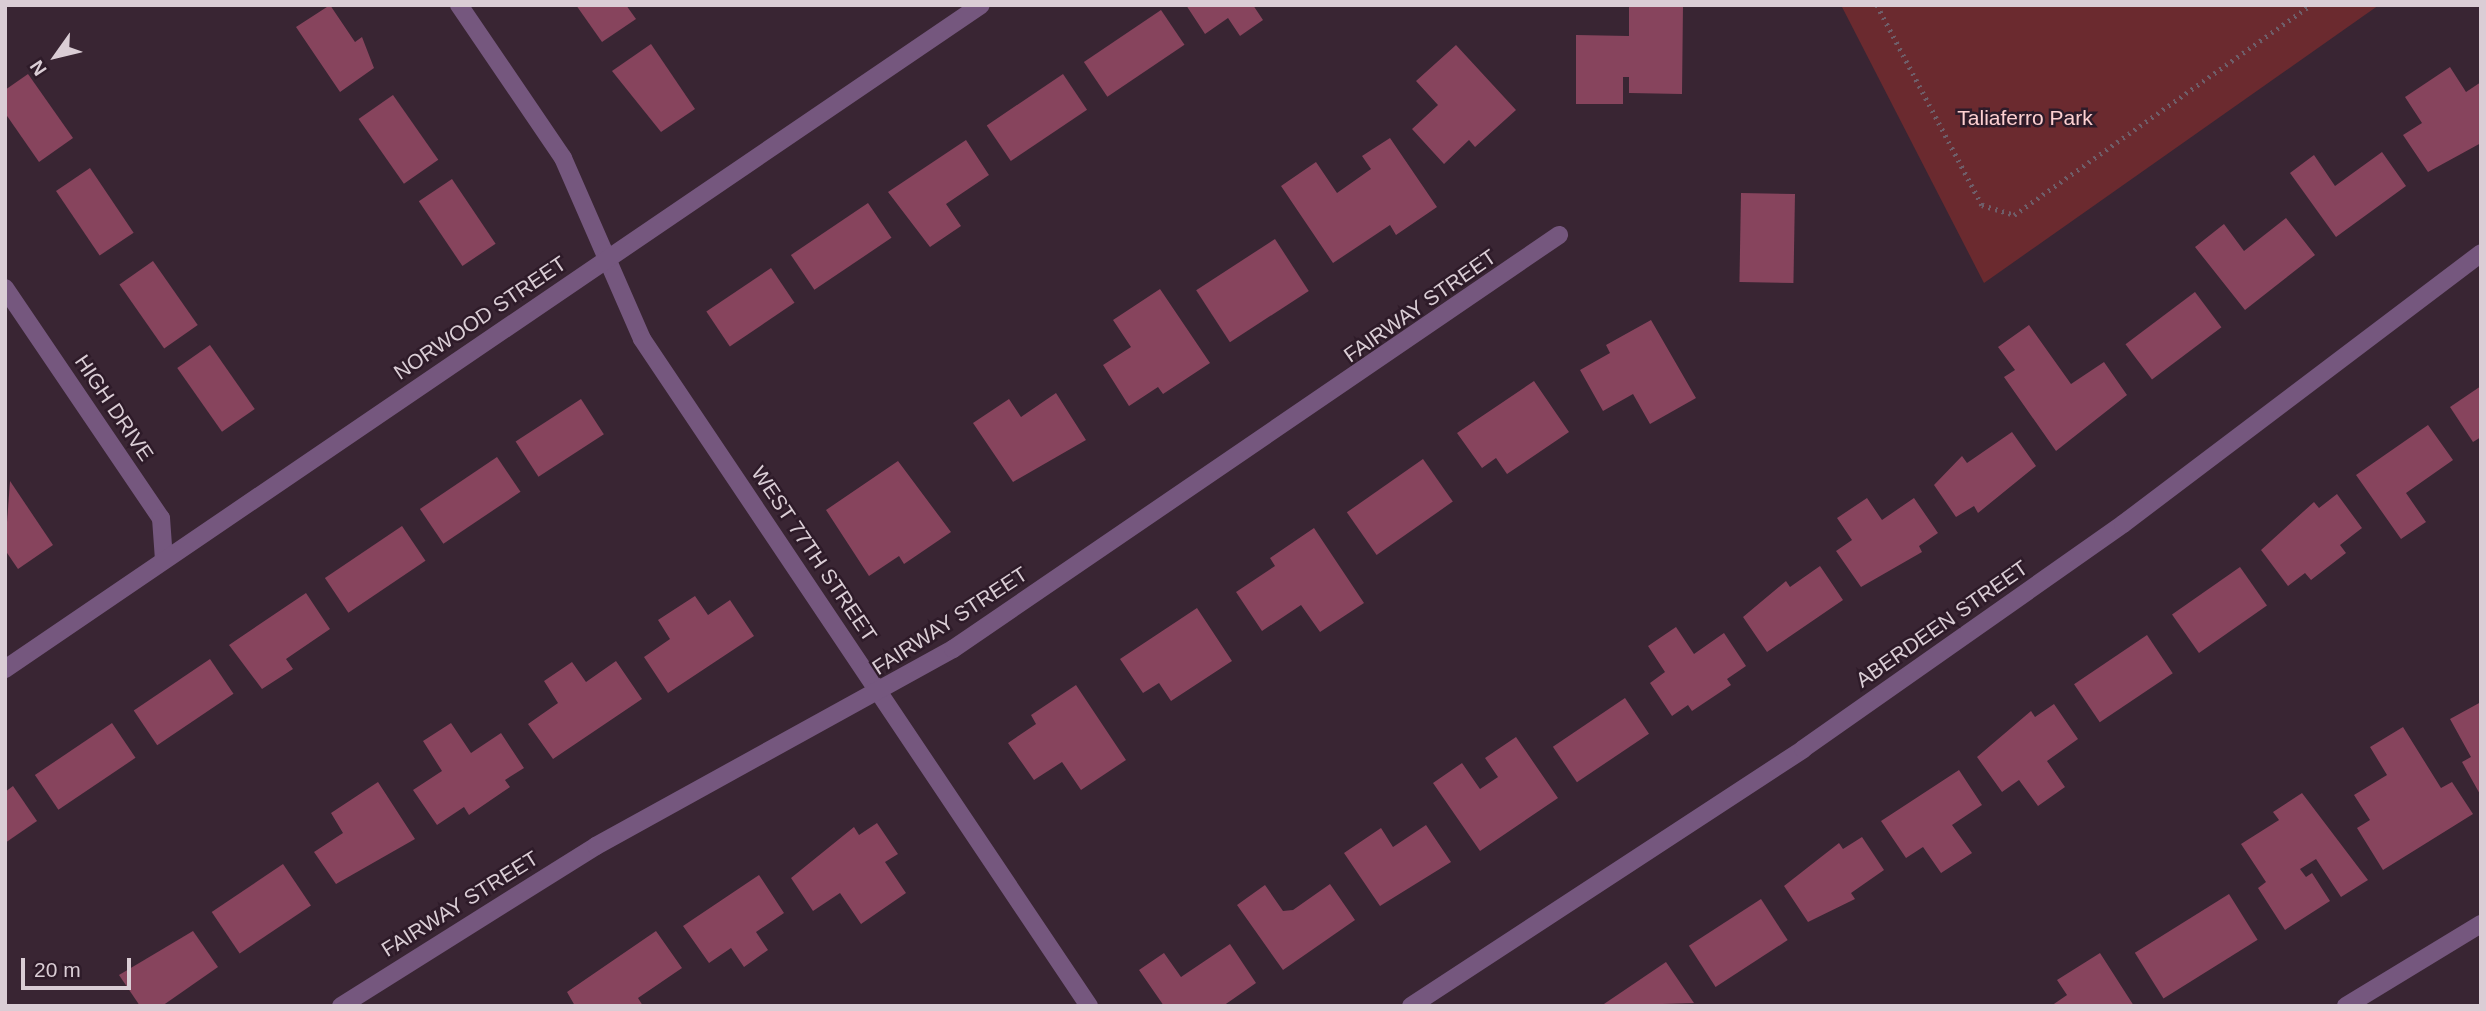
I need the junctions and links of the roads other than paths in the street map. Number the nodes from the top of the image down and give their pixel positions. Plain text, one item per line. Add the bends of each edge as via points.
1 (459, 5) edge
2 (981, 5) edge
3 (1559, 235) dead end
4 (2481, 253) edge
5 (607, 259) junction
6 (5, 288) edge
7 (163, 560) junction
8 (5, 669) edge
9 (880, 693) junction
10 (2481, 924) edge
11 (341, 1006) edge
12 (1089, 1006) edge
13 (1411, 1006) edge
14 (2346, 1006) edge

1 - 5 street, WEST 77TH STREET via 563,158
2 - 5 street, NORWOOD STREET
3 - 9 street, FAIRWAY STREET via 1421,334
4 - 13 street, ABERDEEN STREET via 1974,629 1582,898
5 - 7 street, NORWOOD STREET
5 - 9 street, WEST 77TH STREET via 642,338
6 - 7 street, HIGH DRIVE via 161,518
7 - 8 street, NORWOOD STREET
9 - 11 street, FAIRWAY STREET via 596,846
9 - 12 street, WEST 77TH STREET
10 - 14 street

